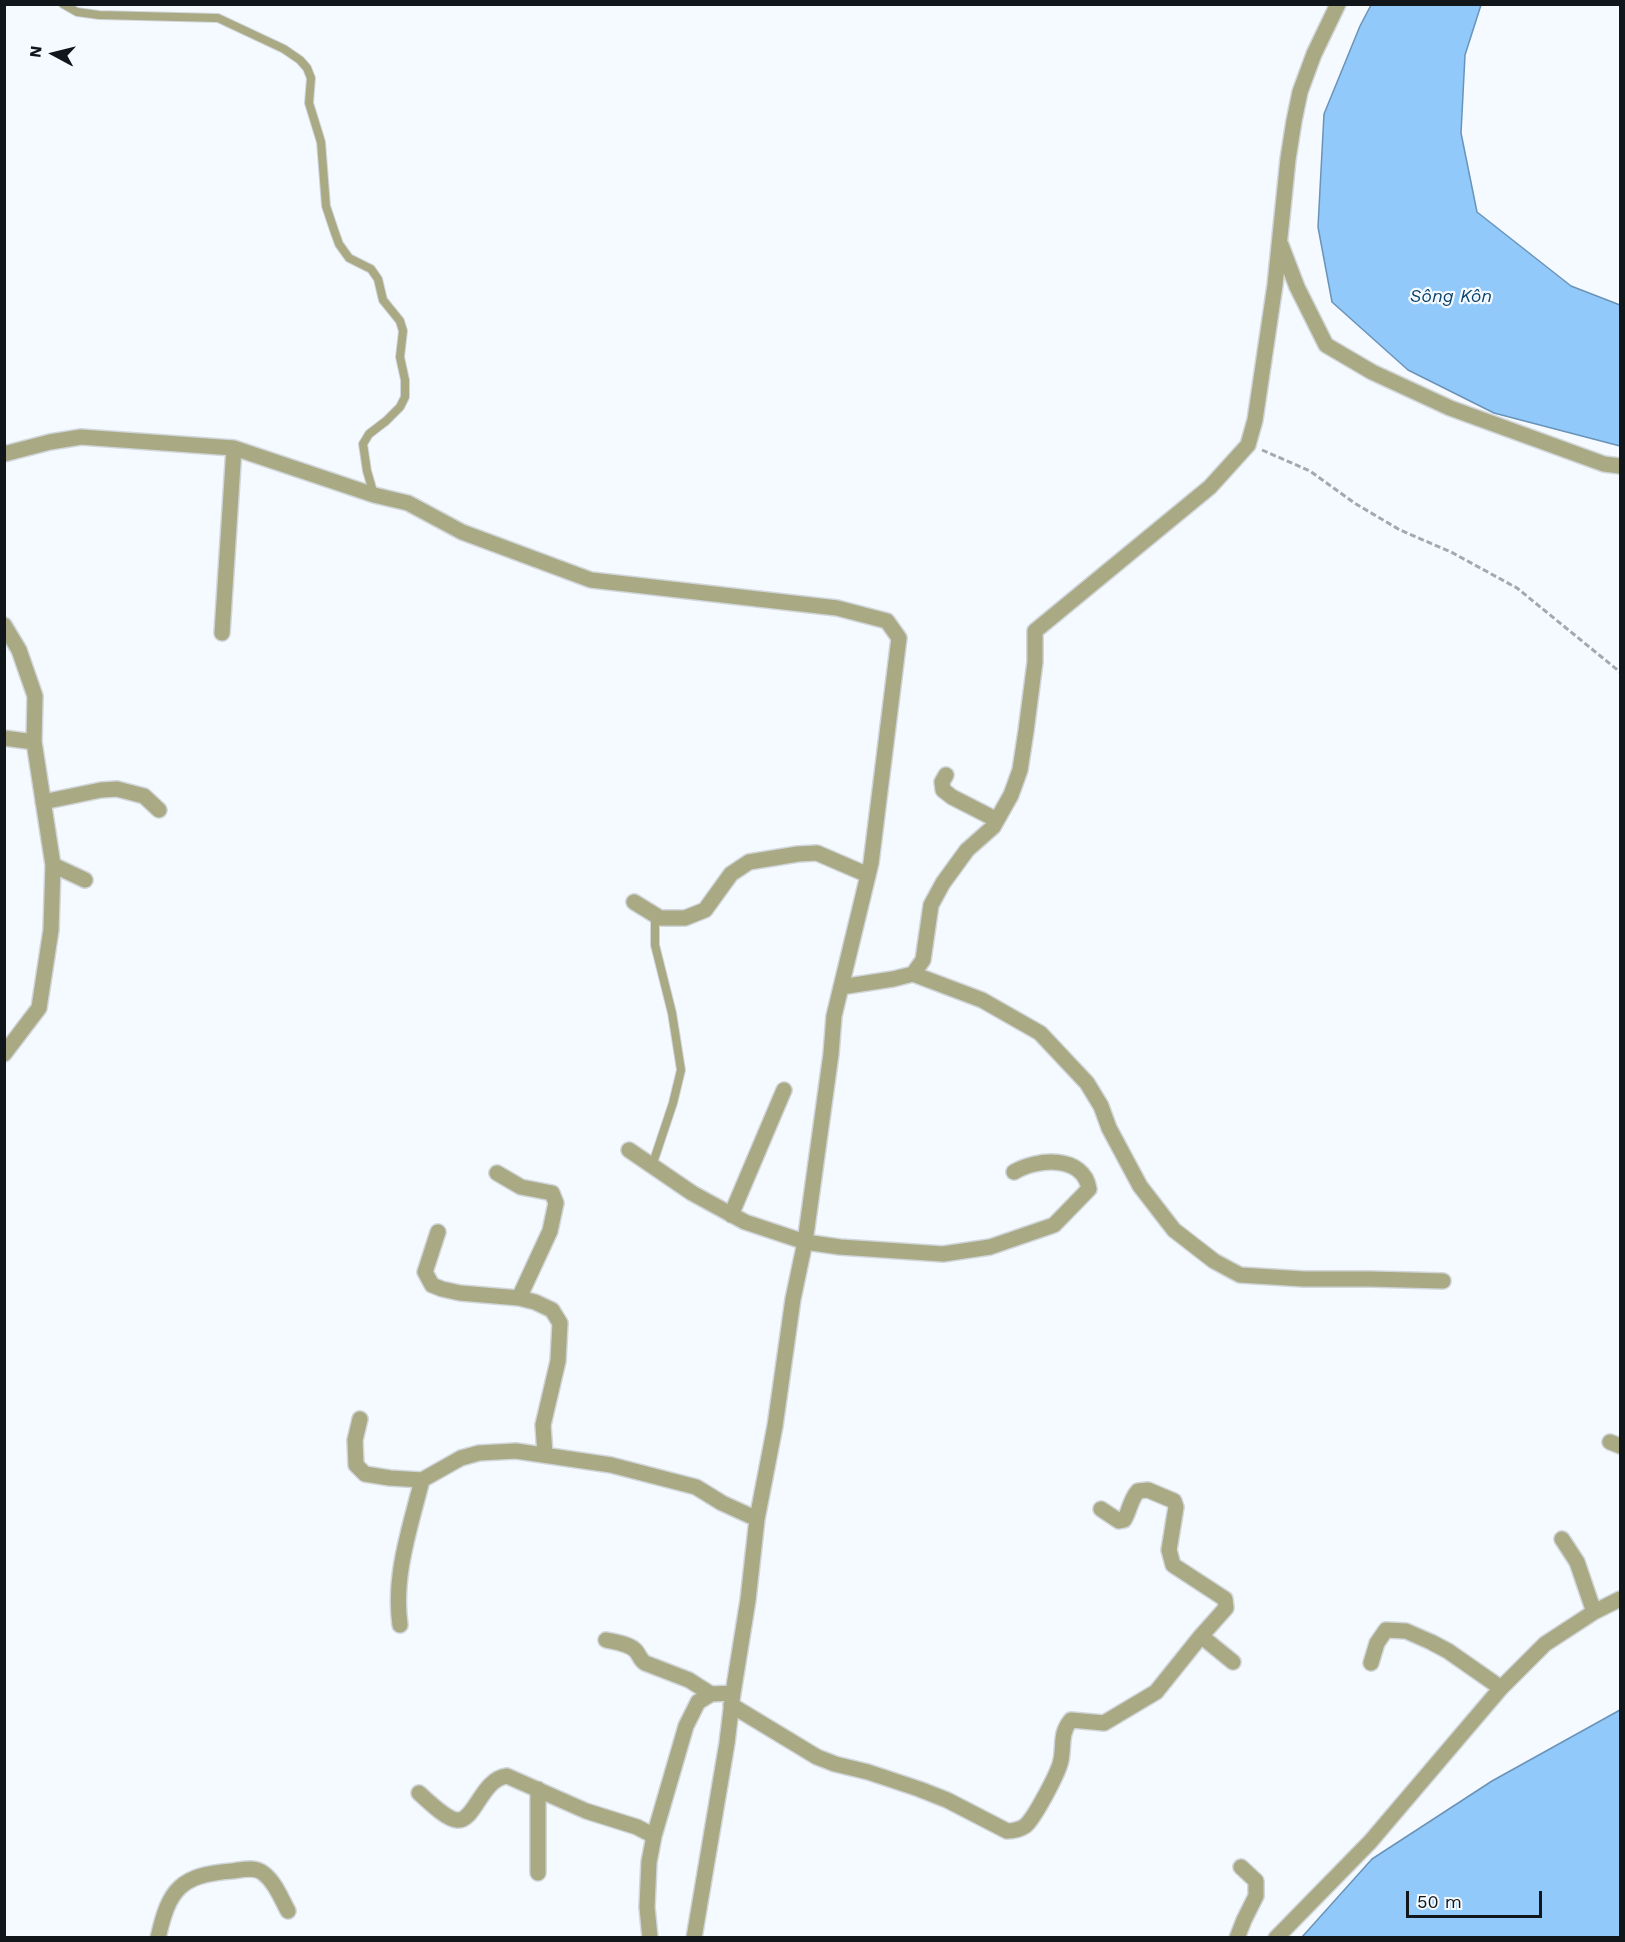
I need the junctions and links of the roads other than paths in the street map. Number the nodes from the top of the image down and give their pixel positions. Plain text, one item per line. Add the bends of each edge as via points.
1 (63, 4) edge
2 (1338, 4) edge
3 (1280, 242) junction
4 (234, 448) junction
5 (4, 454) edge
6 (1620, 466) edge
7 (374, 495) junction
8 (4, 625) edge
9 (222, 633) dead end
10 (4, 738) edge
11 (34, 742) junction
12 (946, 775) dead end
13 (43, 802) junction
14 (159, 810) dead end
15 (997, 820) junction
16 (53, 865) junction
17 (868, 875) junction
18 (85, 880) dead end
19 (634, 902) dead end
20 (655, 914) junction
21 (913, 974) junction
22 (841, 987) junction
23 (4, 1054) edge
24 (784, 1090) dead end
25 (629, 1150) dead end
26 (652, 1166) junction
27 (1014, 1172) dead end
28 (497, 1173) dead end
29 (731, 1215) junction
30 (438, 1232) dead end
31 (804, 1242) junction
32 (1443, 1281) dead end
33 (519, 1298) junction
34 (360, 1419) dead end
35 (545, 1455) junction
36 (422, 1480) junction
37 (1101, 1509) dead end
38 (757, 1519) junction
39 (1562, 1539) dead end
40 (1620, 1599) edge
41 (1594, 1612) junction
42 (400, 1625) dead end
43 (1202, 1636) junction
44 (606, 1640) dead end
45 (1233, 1662) dead end
46 (1371, 1663) dead end
47 (1500, 1688) junction
48 (711, 1694) junction
49 (732, 1699) junction
50 (538, 1789) junction
51 (419, 1793) dead end
52 (654, 1836) junction
53 (1241, 1867) dead end
54 (538, 1873) dead end
55 (288, 1911) dead end
56 (158, 1938) edge
57 (650, 1938) edge
58 (694, 1938) edge
59 (1237, 1938) edge
60 (1276, 1938) edge

1 - 7 lane via 77,12 99,15 218,18 284,49 307,68 311,78 309,103 321,142 326,206 339,244 349,258 371,268 383,300 403,331 400,357 405,397 363,444
2 - 3 street via 1300,92 1288,159
3 - 6 street via 1326,345 1372,372 1450,408 1604,464
3 - 15 street via 1255,420 1248,445 1210,487 1035,631 1035,662 1020,770
4 - 5 street via 81,437
4 - 7 street
4 - 9 street
7 - 17 street via 408,503 462,532 591,580 837,608 887,621 899,638
8 - 11 street via 19,650 35,696
10 - 11 street
11 - 13 street
12 - 15 street via 943,790
13 - 14 street via 117,789 144,796
13 - 16 street
15 - 21 street via 967,850 943,883 932,904 922,960
16 - 18 street
16 - 23 street via 51,930 39,1008
17 - 20 street via 817,853 749,862 731,874 705,910 685,918 660,918
17 - 22 street
19 - 20 street
20 - 26 lane via 655,945 681,1070
21 - 22 street
21 - 32 street via 982,1000 1040,1034 1092,1091 1140,1186 1174,1230 1214,1261 1240,1275 1304,1280
22 - 31 street
24 - 29 street
25 - 26 street
26 - 29 street
27 - 31 street via 1025,1166 1059,1161 1082,1172 1089,1189 1054,1224 990,1247 943,1254
28 - 33 street via 521,1187 552,1193 556,1203 550,1231
29 - 31 street
30 - 33 street via 425,1272 432,1285 460,1293
31 - 38 street
33 - 35 street via 552,1310 560,1323 558,1361 543,1425
34 - 36 street via 355,1440 356,1465 365,1474
35 - 36 street via 516,1451 479,1453 461,1458
35 - 38 street via 611,1465 696,1487
36 - 42 street via 401,1563
37 - 43 street via 1119,1521 1124,1520 1138,1491 1148,1490 1174,1501 1169,1550 1173,1565 1226,1599 1226,1608
38 - 49 street
39 - 41 street via 1577,1562
40 - 41 street
41 - 47 street via 1545,1644
43 - 45 street
43 - 49 street via 1156,1692 1104,1723 1071,1720 1065,1727 1061,1761 1042,1801 1027,1824 1016,1831 1007,1831 919,1789 816,1757
44 - 48 street via 635,1649 641,1661 689,1680
46 - 47 street via 1386,1630 1406,1631 1448,1651
47 - 60 street via 1370,1842
48 - 49 street
48 - 52 street via 698,1702 686,1726
49 - 58 street
50 - 51 street via 501,1776 487,1786 471,1813 458,1820
50 - 52 street
50 - 54 street
52 - 57 street via 647,1907
53 - 59 street via 1256,1881 1256,1896
55 - 56 street via 261,1871 212,1872 193,1878 174,1892

